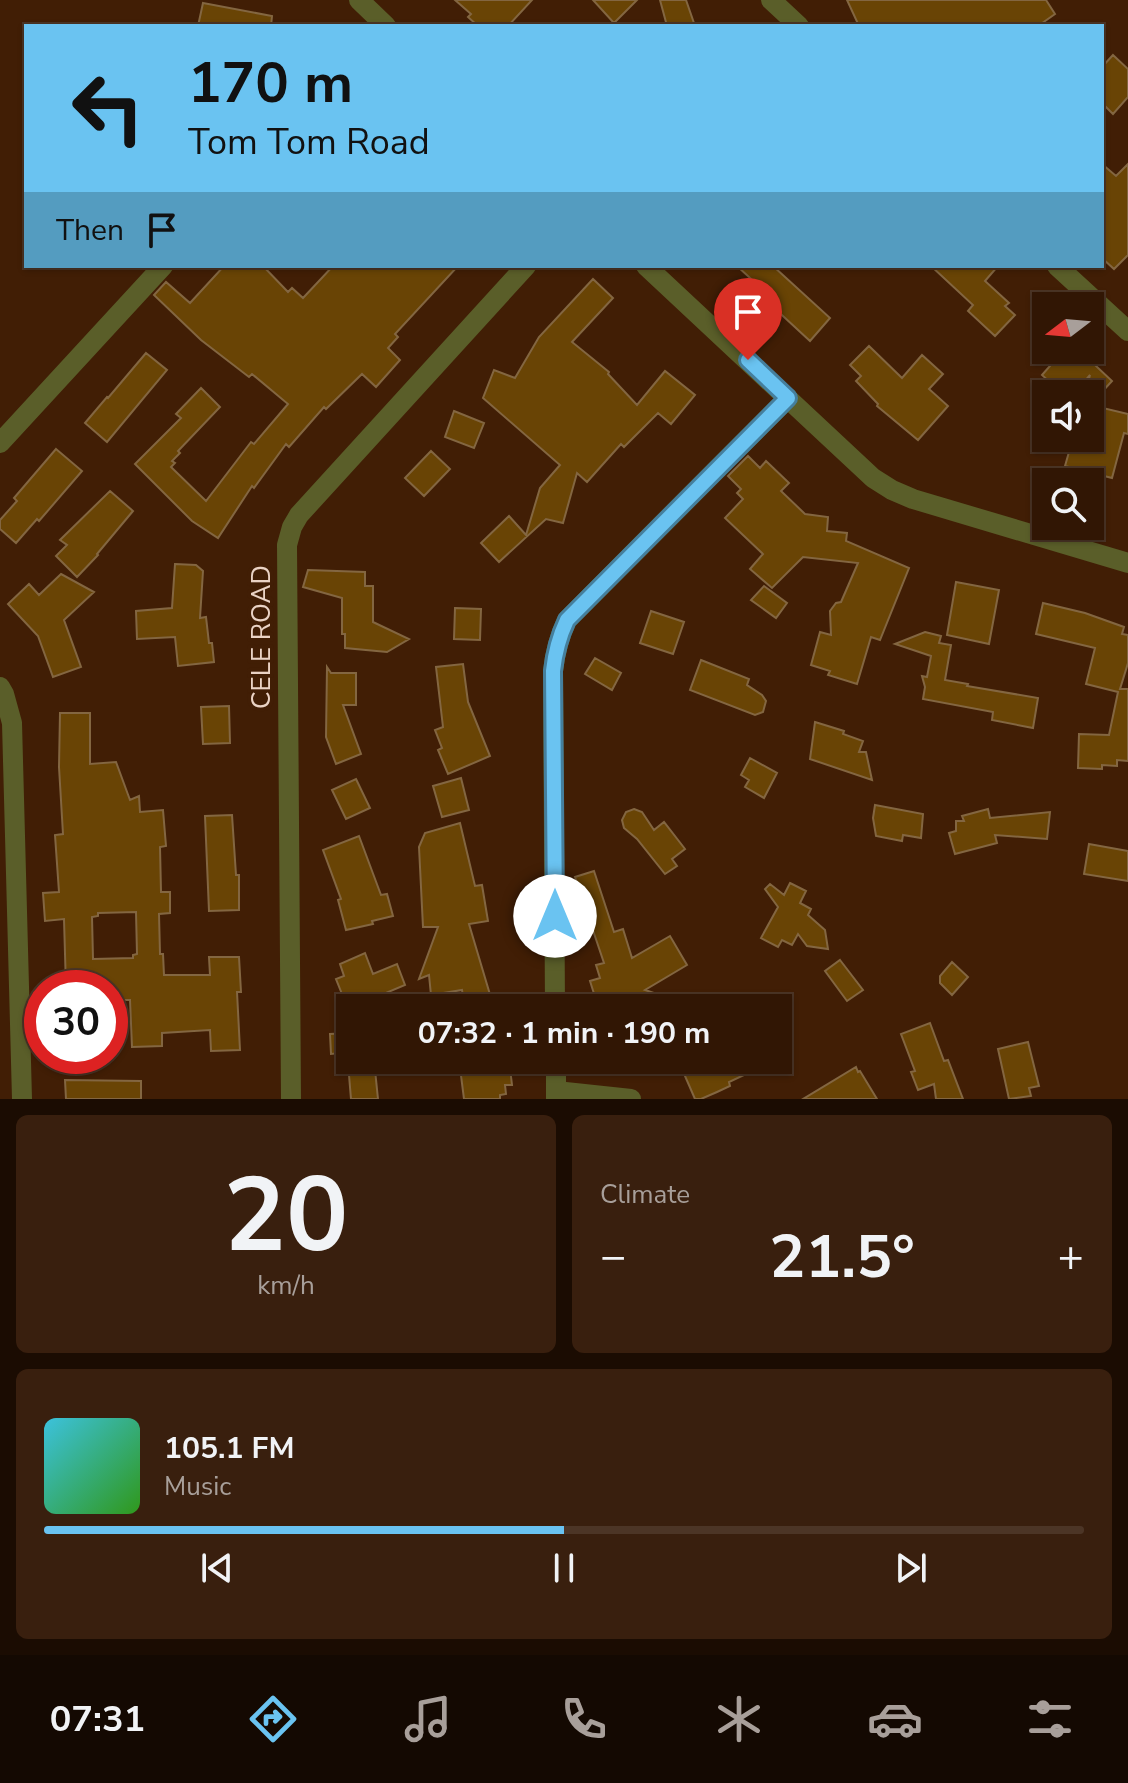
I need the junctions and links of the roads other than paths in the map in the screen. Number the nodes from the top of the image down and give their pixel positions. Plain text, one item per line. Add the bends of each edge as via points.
1 (359, 0) edge
2 (771, 0) edge
3 (383, 24) edge
4 (797, 24) edge
5 (161, 268) edge
6 (524, 268) edge
7 (648, 268) edge
8 (1059, 268) edge
9 (1128, 331) edge
10 (788, 398) junction
11 (0, 443) edge
12 (1128, 563) edge
13 (0, 687) edge
14 (555, 994) edge
15 (556, 1074) edge
16 (556, 1095) edge
17 (22, 1099) edge
18 (291, 1099) edge
19 (631, 1099) edge

1 - 3 street
2 - 4 street
5 - 11 street
6 - 18 street, CELE ROAD via 292,527 287,545
7 - 10 street
8 - 9 street
10 - 12 street via 892,490
10 - 14 street via 567,620 559,635 553,671
13 - 17 street via 12,723
15 - 16 street
16 - 19 street

